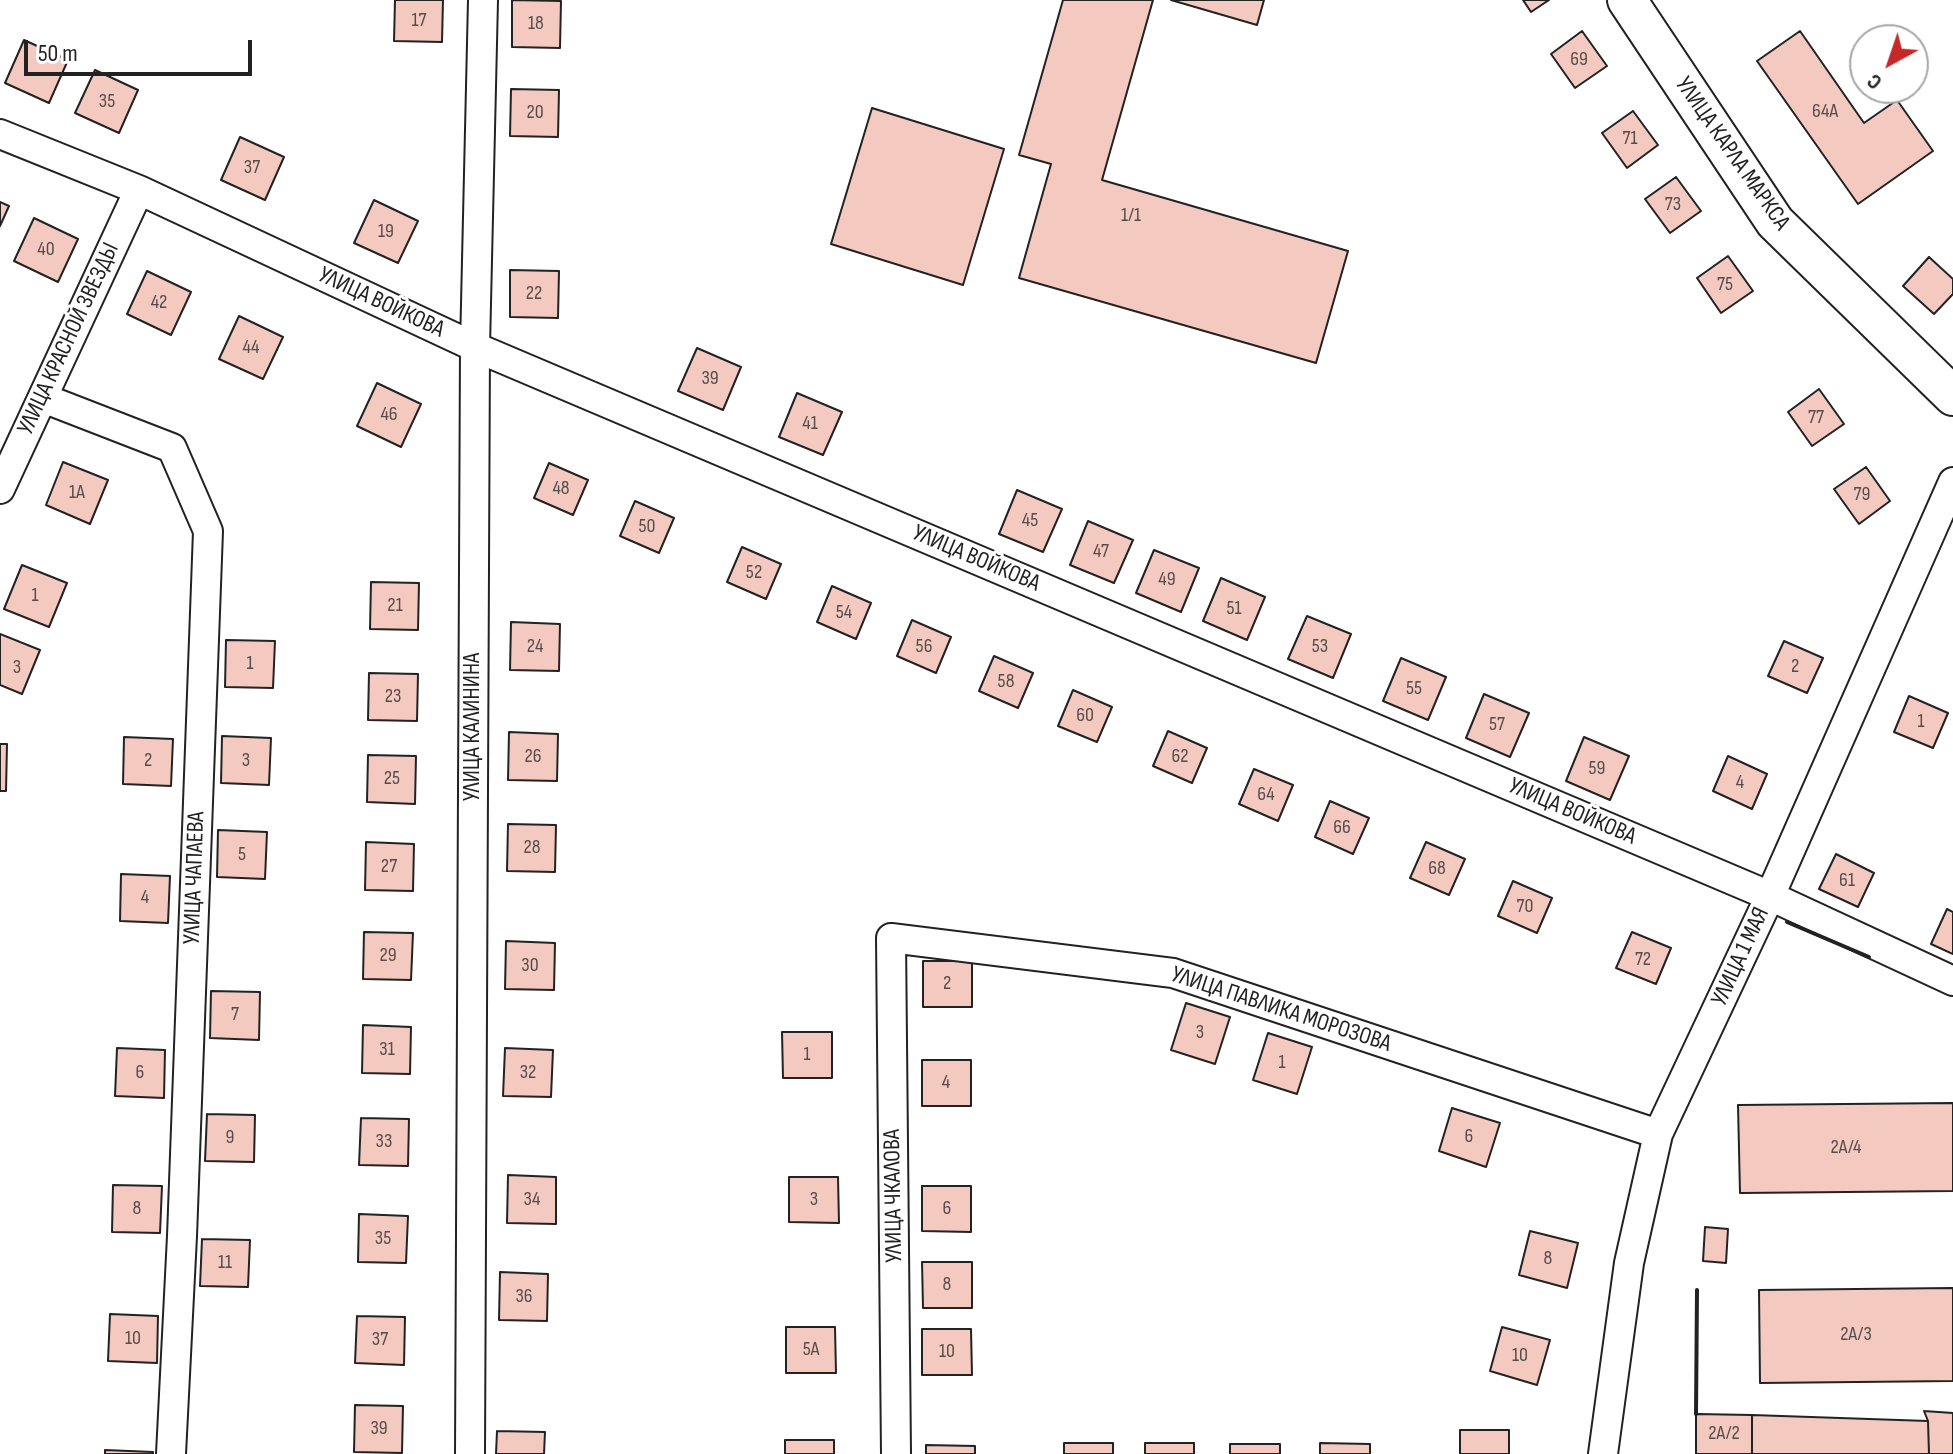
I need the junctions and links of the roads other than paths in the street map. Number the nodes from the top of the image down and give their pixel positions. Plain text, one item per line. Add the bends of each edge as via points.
1 (483, 0) edge
2 (1627, 0) edge
3 (0, 134) edge
4 (139, 190) junction
5 (475, 347) junction
6 (1953, 396) edge
7 (43, 398) junction
8 (1, 481) edge
9 (1953, 482) edge
10 (1770, 896) junction
11 (891, 938) joint
12 (1953, 981) edge
13 (1658, 1134) junction
14 (171, 1454) edge
15 (470, 1454) edge
16 (896, 1454) edge
17 (1603, 1454) edge

1 - 5 street, УЛИЦА КАЛИНИНА
2 - 6 street, УЛИЦА КАРЛА МАРКСА via 1775,222
3 - 4 street, УЛИЦА ВОЙКОВА
4 - 5 street, УЛИЦА ВОЙКОВА
4 - 7 street, УЛИЦА КРАСНОЙ ЗВЕЗДЫ
5 - 10 street, УЛИЦА ВОЙКОВА
5 - 15 street, УЛИЦА КАЛИНИНА
7 - 8 street, УЛИЦА КРАСНОЙ ЗВЕЗДЫ
7 - 14 street, УЛИЦА ЧАПАЕВА via 172,448 208,531
9 - 10 street, УЛИЦА 1 МАЯ
10 - 12 street, УЛИЦА ВОЙКОВА
10 - 13 street, УЛИЦА 1 МАЯ
11 - 13 street, УЛИЦА ПАВЛИКА МОРОЗОВА via 1173,973
11 - 16 street, УЛИЦА ЧКАЛОВА
13 - 17 street, УЛИЦА 1 МАЯ via 1629,1263

